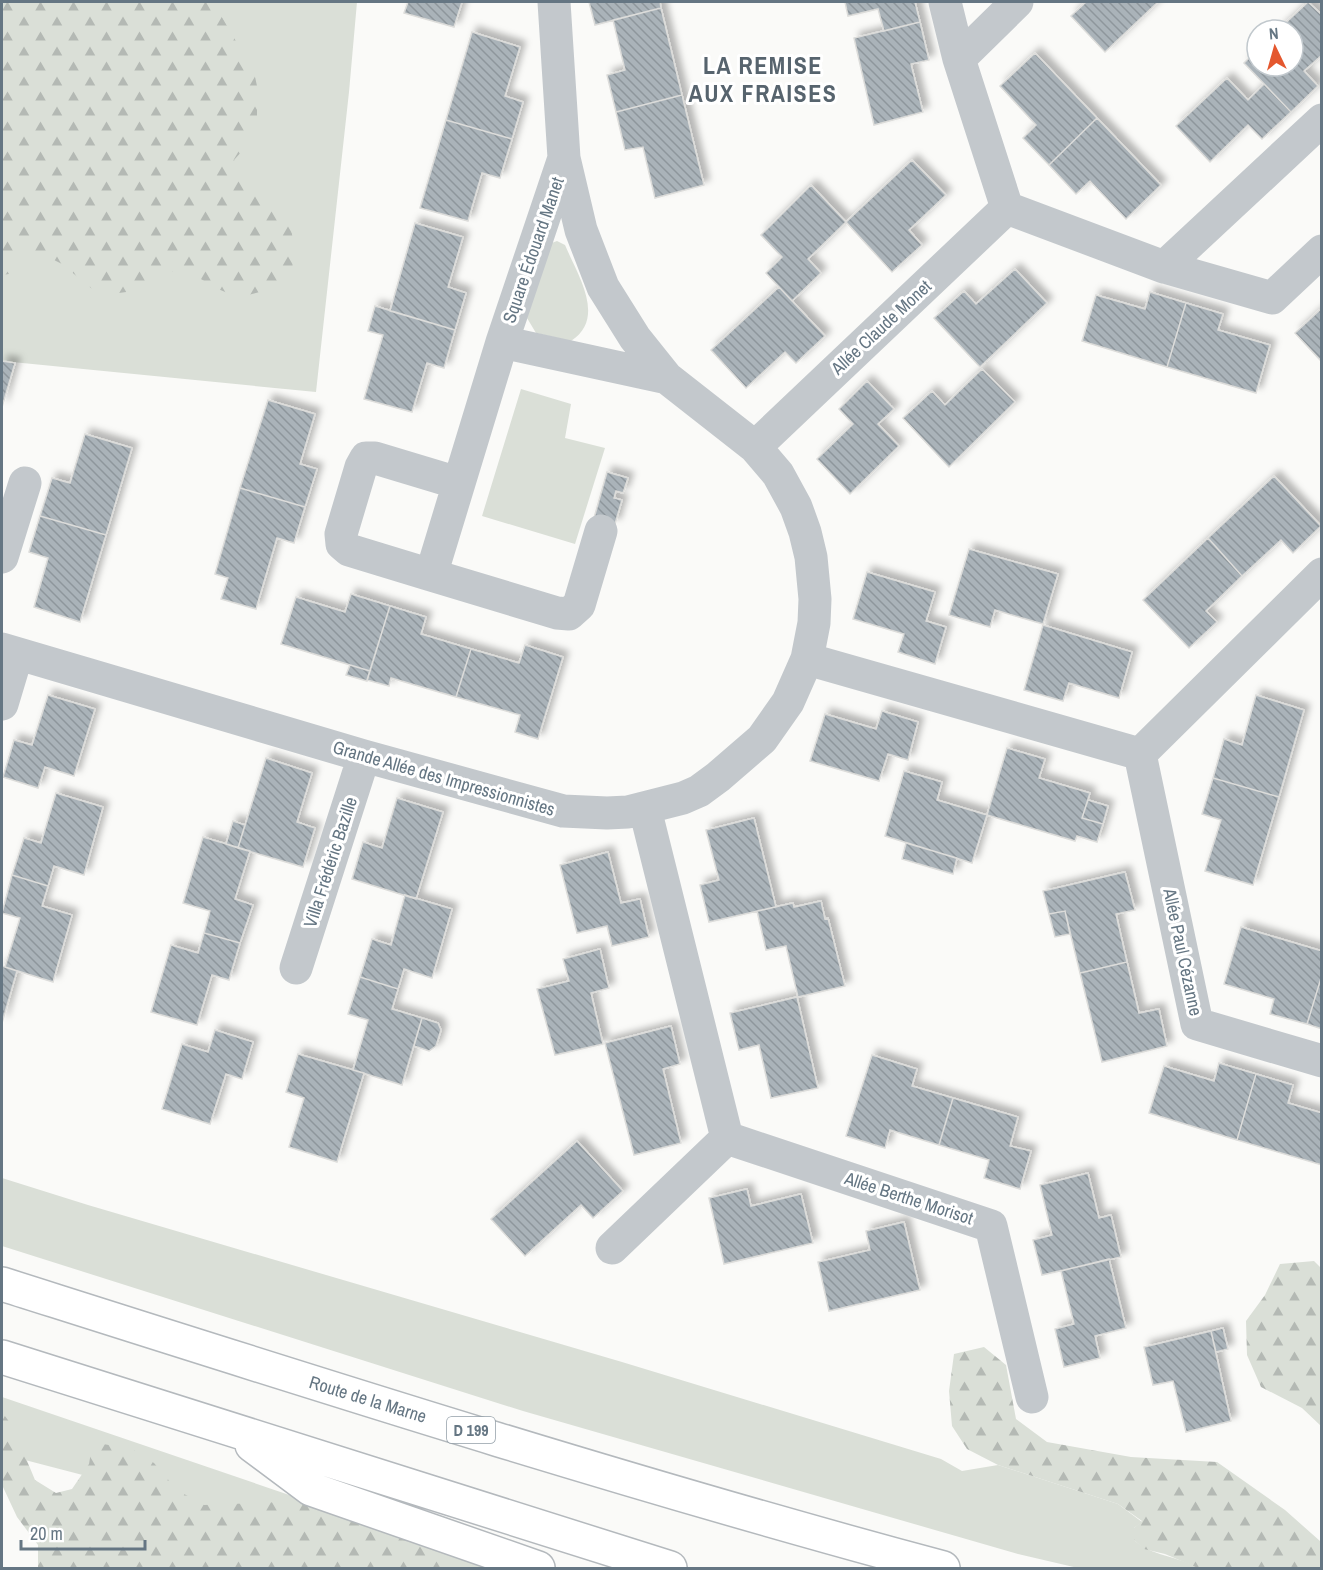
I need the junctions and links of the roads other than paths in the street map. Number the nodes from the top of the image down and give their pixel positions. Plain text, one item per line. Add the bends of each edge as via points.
1 (554, 2) edge
2 (945, 2) edge
3 (1017, 2) edge
4 (959, 58) junction
5 (1321, 121) edge
6 (564, 158) junction
7 (1007, 208) junction
8 (1322, 251) edge
9 (1164, 267) junction
10 (502, 342) junction
11 (667, 378) junction
12 (754, 447) junction
13 (25, 483) dead end
14 (458, 483) junction
15 (602, 531) dead end
16 (2, 557) edge
17 (1322, 574) edge
18 (431, 575) junction
19 (9, 651) edge
20 (807, 659) junction
21 (2, 704) edge
22 (1140, 754) junction
23 (364, 756) junction
24 (645, 808) junction
25 (296, 968) dead end
26 (1322, 1061) edge
27 (728, 1138) junction
28 (612, 1248) dead end
29 (2, 1284) edge
30 (2, 1357) edge
31 (1032, 1397) dead end
32 (231, 1430) junction
33 (538, 1569) edge
34 (670, 1569) edge
35 (943, 1569) edge

1 - 6 street, Grande Allée des Impressionnistes
2 - 4 street
3 - 4 street
4 - 7 street
5 - 9 street
6 - 10 street, Square Édouard Manet
6 - 11 street, Grande Allée des Impressionnistes via 581,230 603,287 635,338
7 - 9 street
7 - 12 street, Allée Claude Monet
8 - 9 street via 1272,298
10 - 11 street, Square Édouard Manet
10 - 14 street, Square Édouard Manet
11 - 12 street, Grande Allée des Impressionnistes
12 - 20 street, Grande Allée des Impressionnistes via 778,474 805,532 815,599
13 - 16 street
14 - 18 street, Square Édouard Manet
14 - 18 street via 366,458 341,534 342,544 349,550
15 - 18 street via 579,605 569,614
17 - 22 street
19 - 21 street
19 - 23 street, Grande Allée des Impressionnistes
20 - 22 street
20 - 24 street, Grande Allée des Impressionnistes via 788,702 762,739 737,762 699,791
22 - 26 street, Allée Paul Cézanne via 1197,1023
23 - 24 street, Grande Allée des Impressionnistes via 550,808 607,813
23 - 25 street, Villa Frédéric Bazille
24 - 27 street
27 - 28 street
27 - 31 street, Allée Berthe Morisot via 991,1226
29 - 35 highway, Route de la Marne / D 199 via 760,1518
30 - 32 highway
32 - 33 highway via 311,1490
32 - 34 highway

